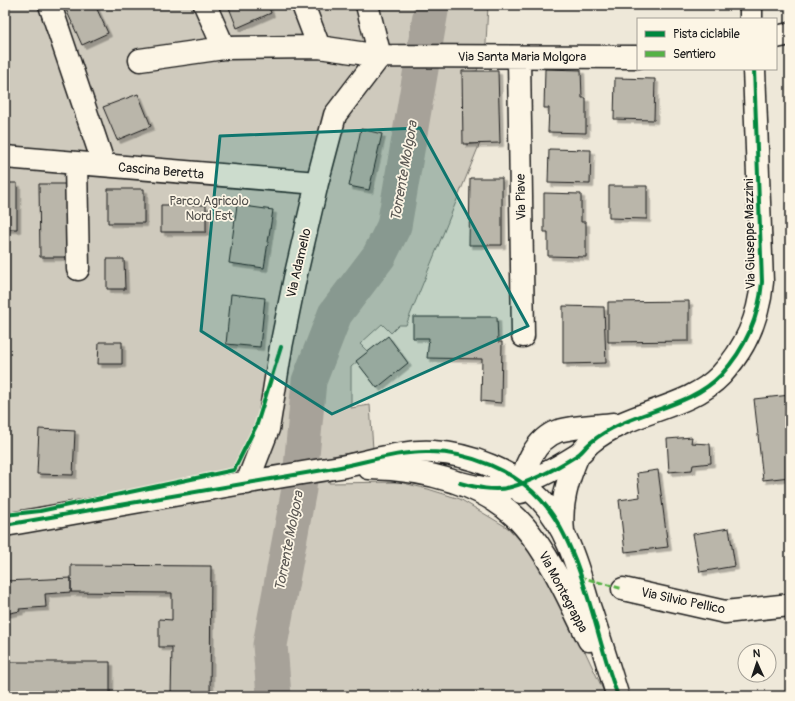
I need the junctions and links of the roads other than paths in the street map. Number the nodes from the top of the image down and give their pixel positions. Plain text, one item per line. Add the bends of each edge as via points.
1 (50, 5) edge
2 (205, 5) edge
3 (303, 5) edge
4 (367, 5) edge
5 (751, 5) edge
6 (751, 18) edge
7 (790, 34) edge
8 (777, 37) edge
9 (319, 46) junction
10 (224, 48) junction
11 (380, 56) junction
12 (519, 57) junction
13 (637, 57) edge
14 (140, 60) dead end
15 (754, 70) edge
16 (5, 157) edge
17 (76, 163) junction
18 (104, 165) junction
19 (317, 183) junction
20 (78, 269) dead end
21 (523, 336) dead end
22 (624, 423) junction
23 (578, 455) junction
24 (328, 469) junction
25 (248, 483) junction
26 (460, 483) junction
27 (522, 483) junction
28 (5, 525) edge
29 (524, 526) junction
30 (563, 532) junction
31 (623, 589) dead end
32 (790, 606) edge
33 (618, 695) edge

1 - 18 street
2 - 10 street
3 - 9 street
4 - 11 street
5 - 6 street
7 - 8 street
9 - 10 street, Via Santa Maria Molgora
9 - 11 street, Via Santa Maria Molgora
10 - 14 street, Via Santa Maria Molgora
11 - 12 street, Via Santa Maria Molgora
11 - 19 street, Via Adamello via 335,115
12 - 13 street, Via Santa Maria Molgora
12 - 21 street, Via Piave
15 - 22 street, Via Giuseppe Mazzini via 763,264 761,298 754,319 744,344 715,379 700,391 679,402
16 - 17 street, Cascina Beretta
17 - 18 street, Cascina Beretta
17 - 20 street
18 - 19 street, Cascina Beretta
19 - 25 street, Via Adamello via 281,347 268,430
22 - 23 street, Via Giuseppe Mazzini via 590,443
22 - 27 street, Via Giuseppe Mazzini via 558,432 547,437 530,458
23 - 27 street, Via Giuseppe Mazzini
23 - 30 street, Via Giuseppe Mazzini via 563,500
24 - 25 street
24 - 26 street, Via Montegrappa via 413,472
24 - 27 street, Via Montegrappa via 403,454 432,452 481,462
25 - 28 street
26 - 27 street via 497,488 510,488
26 - 29 street, Via Montegrappa via 504,508
27 - 29 street via 521,510
27 - 30 street, Via Montegrappa via 540,498
29 - 33 street, Via Montegrappa via 556,576
30 - 33 street, Via Montegrappa
31 - 32 street, Via Silvio Pellico via 725,612

